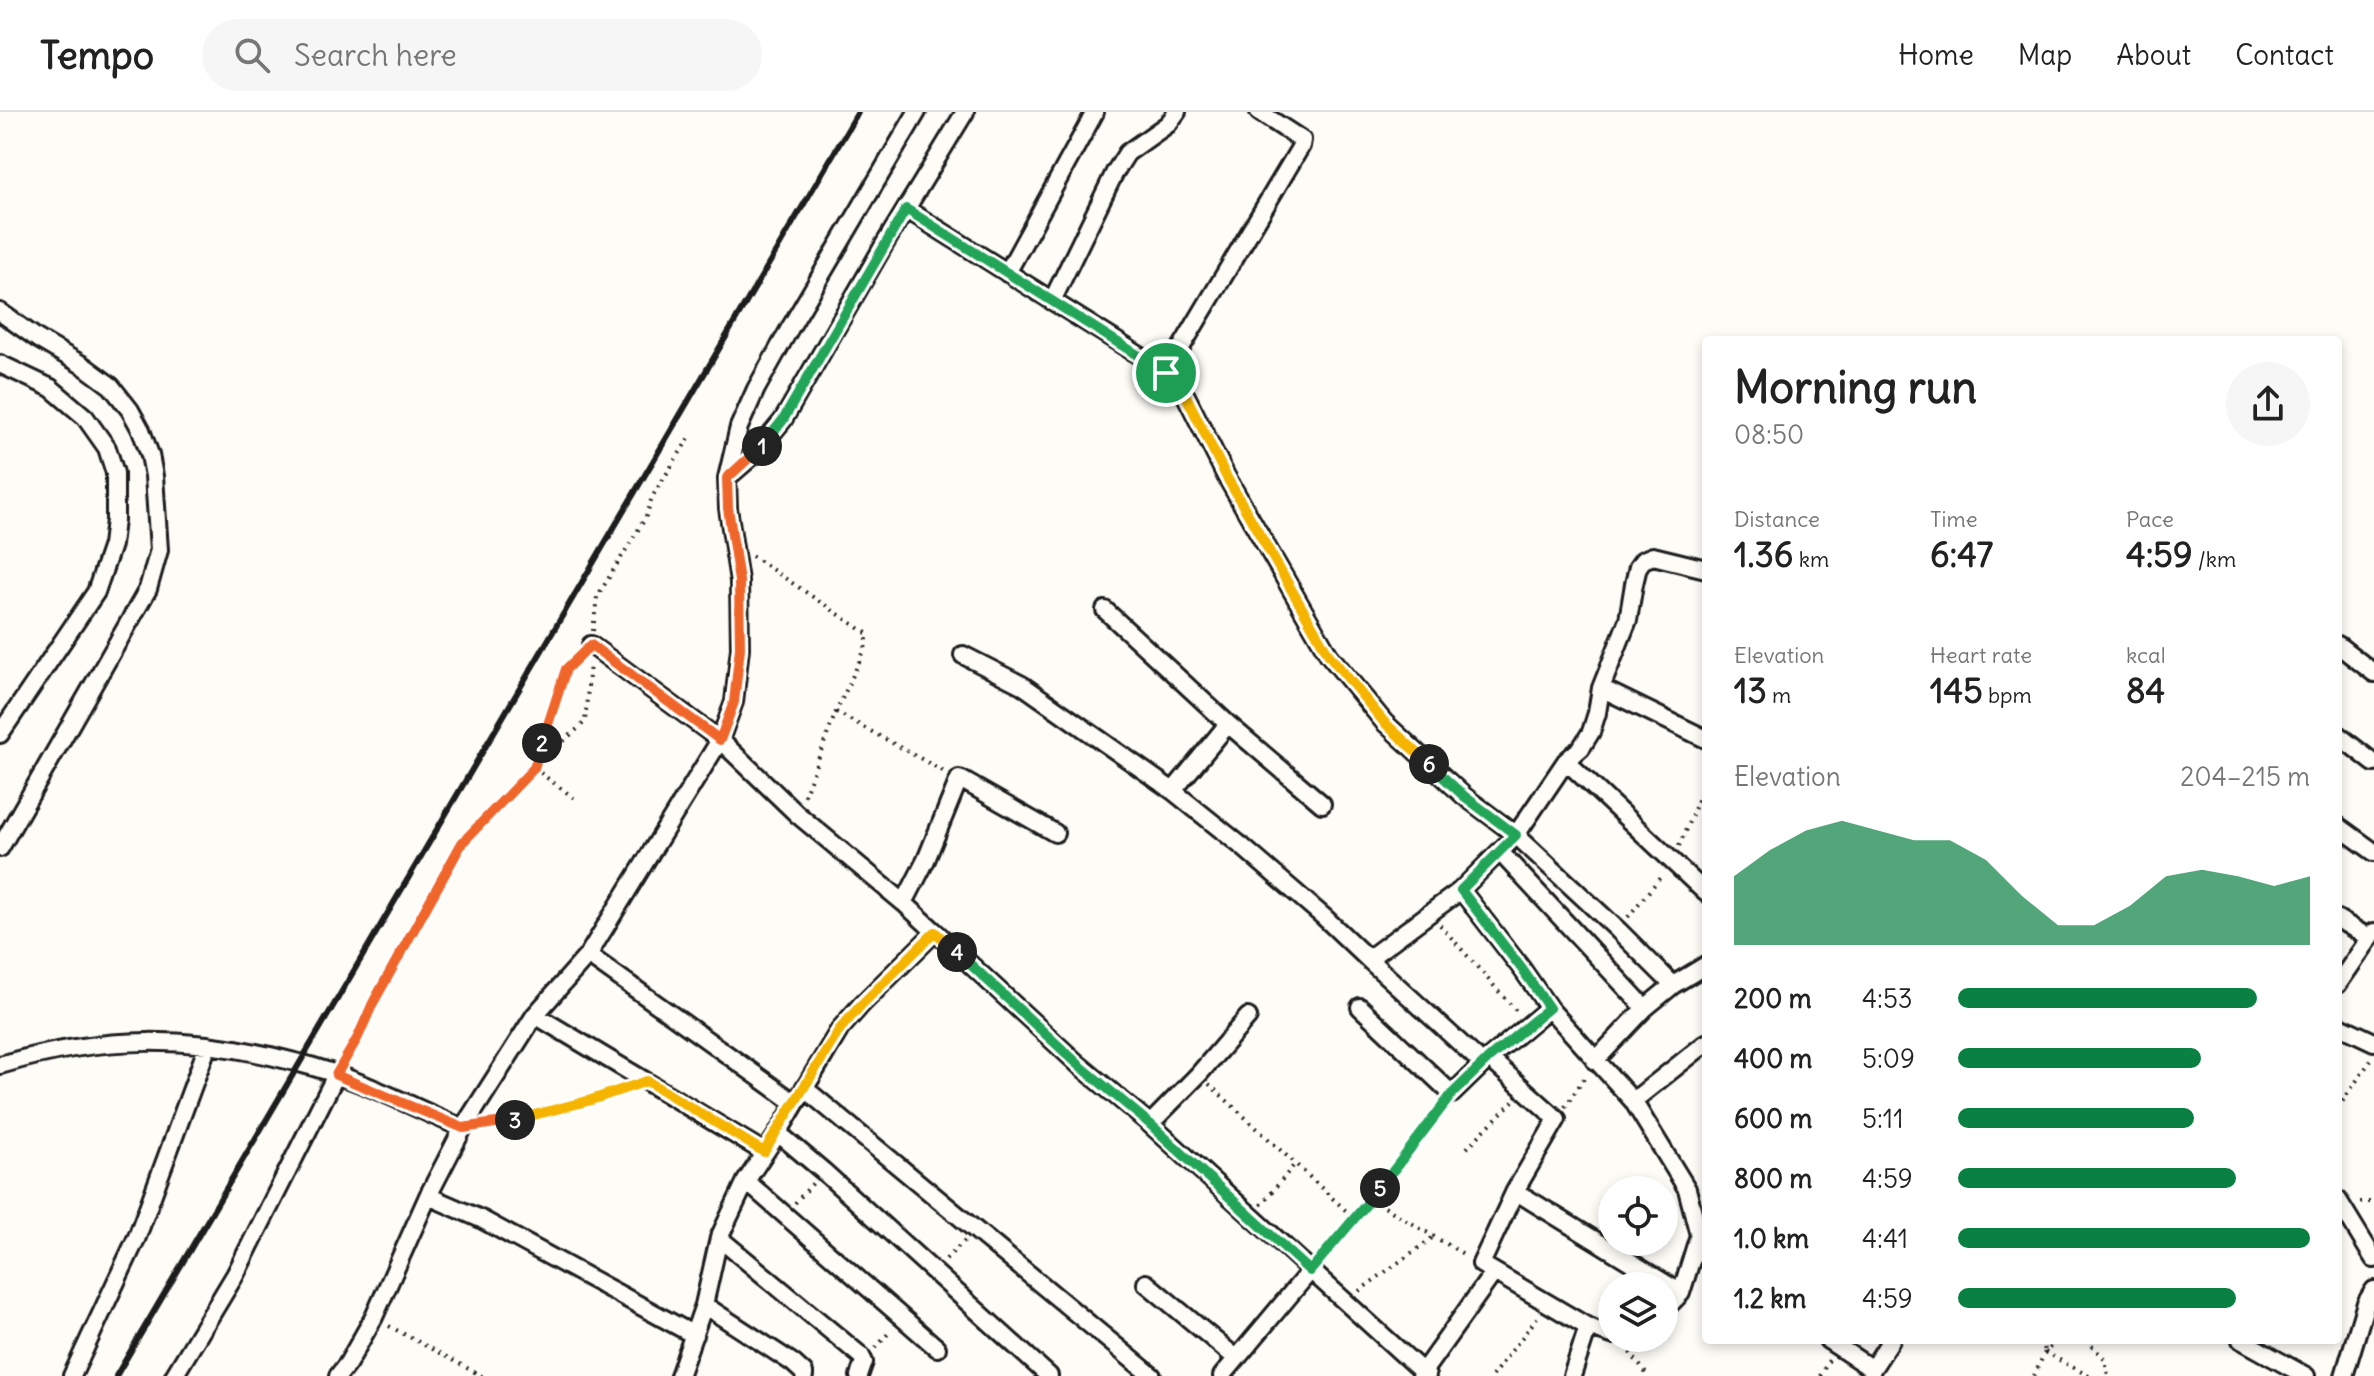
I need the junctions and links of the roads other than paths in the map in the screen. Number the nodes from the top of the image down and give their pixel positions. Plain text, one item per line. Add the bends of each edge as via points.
1 (917, 112) edge
2 (965, 112) edge
3 (1095, 112) edge
4 (1177, 112) edge
5 (1259, 112) edge
6 (906, 209) junction
7 (1007, 273) junction
8 (1052, 301) junction
9 (0, 312) edge
10 (0, 364) edge
11 (1166, 373) junction
12 (727, 478) junction
13 (1702, 568) edge
14 (1105, 610) dead end
15 (591, 645) road end
16 (2342, 648) edge
17 (963, 655) dead end
18 (2374, 673) edge
19 (1601, 688) junction
20 (1228, 724) junction
21 (0, 734) edge
22 (1702, 737) edge
23 (2342, 738) edge
24 (720, 740) junction
25 (1566, 761) junction
26 (2374, 763) edge
27 (1173, 791) junction
28 (1322, 804) dead end
29 (2342, 829) edge
30 (1055, 833) dead end
31 (1516, 835) junction
32 (0, 848) edge
33 (1500, 852) junction
34 (2374, 852) edge
35 (1702, 889) edge
36 (1461, 890) junction
37 (904, 903) junction
38 (2342, 921) edge
39 (935, 932) junction
40 (2371, 935) edge
41 (588, 955) junction
42 (1368, 959) junction
43 (1702, 970) edge
44 (2342, 978) edge
45 (1673, 985) junction
46 (1360, 1007) dead end
47 (1549, 1008) junction
48 (1645, 1008) junction
49 (535, 1015) junction
50 (1248, 1017) dead end
51 (2342, 1027) edge
52 (2374, 1042) edge
53 (208, 1045) junction
54 (1702, 1050) edge
55 (1486, 1061) junction
56 (1595, 1061) junction
57 (0, 1065) edge
58 (336, 1075) junction
59 (799, 1096) junction
60 (1633, 1101) junction
61 (1150, 1124) junction
62 (463, 1128) junction
63 (778, 1133) junction
64 (764, 1152) junction
65 (746, 1181) junction
66 (1515, 1191) junction
67 (428, 1196) junction
68 (2342, 1207) edge
69 (1702, 1237) edge
70 (719, 1238) junction
71 (2374, 1259) edge
72 (1488, 1268) junction
73 (1310, 1271) junction
74 (1146, 1283) dead end
75 (2374, 1290) edge
76 (1681, 1293) junction
77 (1678, 1296) edge
78 (704, 1305) junction
79 (1588, 1327) junction
80 (1598, 1330) edge
81 (694, 1335) junction
82 (1833, 1344) edge
83 (1888, 1344) edge
84 (2248, 1344) edge
85 (937, 1348) dead end
86 (1236, 1358) junction
87 (861, 1369) edge
88 (1871, 1372) edge
89 (1423, 1375) edge
90 (72, 1376) edge
91 (174, 1376) edge
92 (338, 1376) edge
93 (679, 1376) edge
94 (804, 1376) edge
95 (1049, 1376) edge
96 (1152, 1376) edge
97 (1222, 1376) edge
98 (1572, 1376) edge
99 (2306, 1376) edge
100 (2344, 1376) edge

1 - 12 street via 756,389 739,427
2 - 6 street
3 - 7 street
4 - 8 street via 1127,153
5 - 11 street via 1296,135 1301,146
6 - 7 street
6 - 12 street via 783,420
7 - 8 street
8 - 11 street
9 - 32 street via 111,386 130,410 150,455 159,550 148,589
10 - 21 street via 51,388 85,417 107,448 115,473 112,545 96,592
11 - 31 street via 1186,396 1329,655 1384,722 1464,796
12 - 24 street via 739,581 740,648 734,702
13 - 19 street via 1653,556 1643,560 1628,620
14 - 20 street
15 - 24 street
16 - 18 street
17 - 27 street via 1022,685
19 - 22 street
19 - 25 street via 1591,732
20 - 27 street
20 - 28 street
23 - 26 street
24 - 37 street via 797,814
24 - 41 street
25 - 31 street
25 - 35 street
27 - 42 street
29 - 34 street
30 - 37 street via 959,779
31 - 33 street
31 - 45 street
33 - 36 street
33 - 48 street
36 - 42 street
36 - 47 street
37 - 39 street
38 - 40 street
39 - 59 street via 840,1029
39 - 61 street
40 - 44 street
41 - 49 street
41 - 59 street
42 - 55 street
43 - 45 street
45 - 48 street
46 - 55 street via 1452,1094
47 - 55 street
47 - 56 street
48 - 56 street
49 - 62 street
49 - 64 street
50 - 61 street
51 - 52 street
53 - 57 street via 160,1040 106,1043 44,1051
53 - 58 street
53 - 90 street via 137,1237
54 - 60 street
55 - 66 street via 1557,1119
56 - 60 street
58 - 62 street
58 - 91 street via 235,1275
59 - 63 street
59 - 96 street
60 - 69 street via 1687,1189
61 - 73 street
62 - 67 street
63 - 64 street
63 - 95 street
64 - 65 street
65 - 70 street
65 - 85 street
66 - 72 street
66 - 76 street
67 - 81 street via 481,1219
67 - 92 street via 374,1317
68 - 71 street
69 - 76 street
70 - 78 street
70 - 87 street via 861,1356
72 - 79 street
72 - 89 street
73 - 86 street
73 - 89 street
74 - 86 street
75 - 100 street
76 - 77 street
78 - 81 street
78 - 94 street via 793,1363
79 - 80 street
79 - 98 street
81 - 93 street
82 - 88 street
83 - 88 street
84 - 99 street
86 - 97 street

